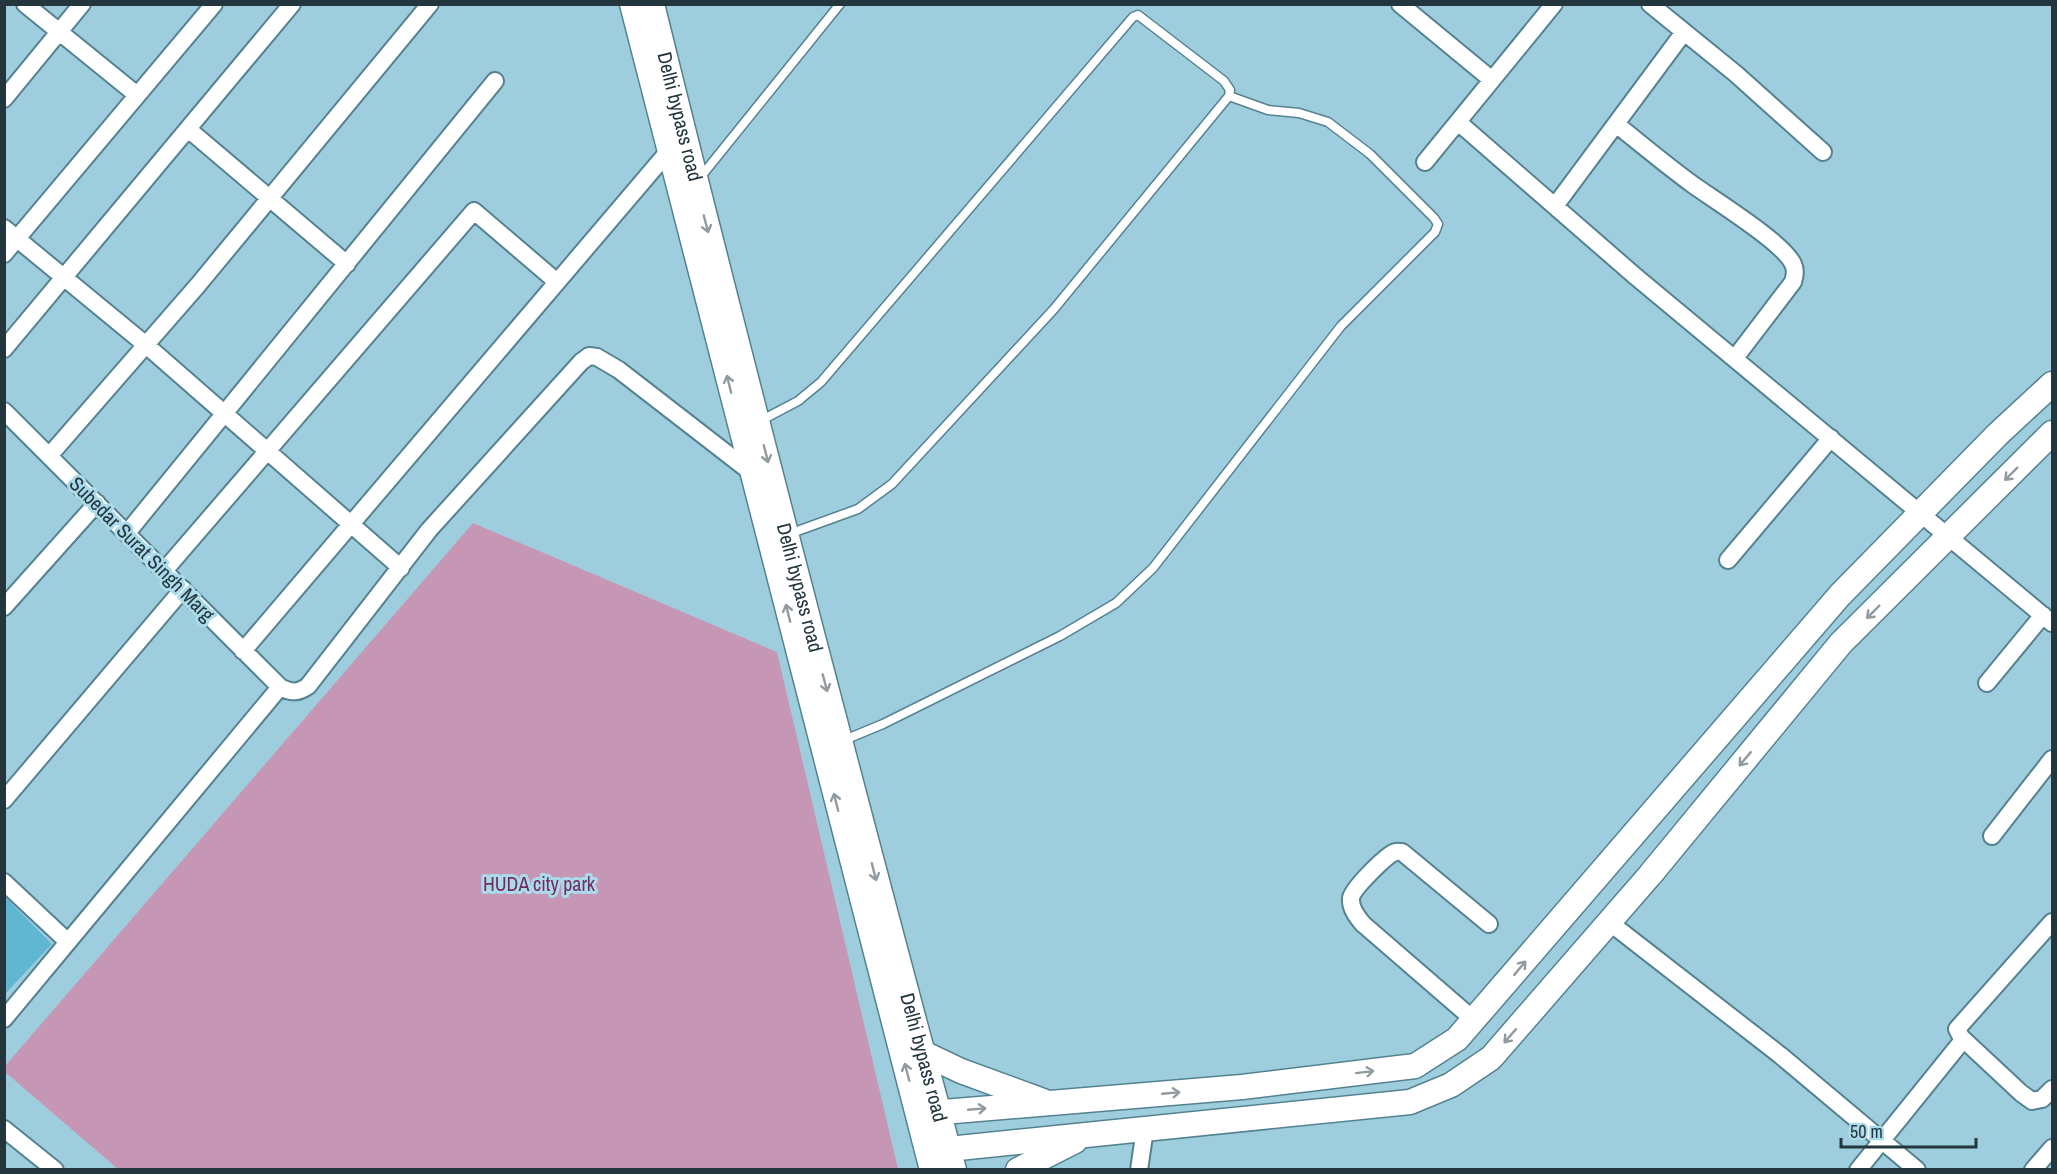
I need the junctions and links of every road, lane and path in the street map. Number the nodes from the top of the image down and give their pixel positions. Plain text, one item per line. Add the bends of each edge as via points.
1 (25, 4) edge
2 (82, 4) edge
3 (214, 4) edge
4 (291, 4) edge
5 (430, 4) edge
6 (632, 4) edge
7 (652, 4) edge
8 (840, 4) edge
9 (1400, 4) edge
10 (1650, 4) edge
11 (1550, 6) edge
12 (59, 32) junction
13 (1684, 32) junction
14 (1492, 80) junction
15 (495, 81) dead end
16 (137, 95) junction
17 (1229, 96) junction
18 (4, 99) edge
19 (1458, 122) junction
20 (1616, 124) junction
21 (188, 129) junction
22 (676, 142) junction
23 (1823, 152) dead end
24 (1425, 162) dead end
25 (689, 190) junction
26 (269, 199) junction
27 (1555, 206) junction
28 (11, 233) edge
29 (4, 254) edge
30 (347, 264) junction
31 (64, 277) junction
32 (557, 282) junction
33 (146, 345) junction
34 (4, 349) edge
35 (1735, 358) junction
36 (2052, 384) edge
37 (4, 411) edge
38 (224, 414) junction
39 (749, 424) junction
40 (2052, 433) edge
41 (1831, 438) junction
42 (268, 452) junction
43 (49, 456) junction
44 (752, 473) junction
45 (98, 503) junction
46 (1920, 513) junction
47 (350, 524) junction
48 (127, 533) junction
49 (1949, 536) junction
50 (778, 537) junction
51 (1728, 560) dead end
52 (401, 568) junction
53 (165, 571) junction
54 (183, 589) junction
55 (4, 607) edge
56 (2048, 619) edge
57 (243, 651) junction
58 (1987, 682) dead end
59 (280, 687) junction
60 (832, 747) junction
61 (2052, 759) edge
62 (4, 800) edge
63 (1992, 836) dead end
64 (4, 882) edge
65 (1609, 922) junction
66 (2052, 922) edge
67 (1490, 924) dead end
68 (68, 942) junction
69 (4, 1019) edge
70 (1474, 1020) junction
71 (1963, 1040) junction
72 (922, 1053) junction
73 (2052, 1089) edge
74 (1048, 1103) junction
75 (929, 1113) junction
76 (4, 1129) edge
77 (1145, 1129) junction
78 (1088, 1134) junction
79 (1882, 1140) junction
80 (2052, 1148) edge
81 (941, 1160) edge
82 (55, 1170) edge
83 (1018, 1170) edge
84 (1139, 1170) edge
85 (1858, 1170) edge
86 (1917, 1170) edge
87 (2033, 1170) edge

1 - 12 street
2 - 12 street
3 - 16 street
4 - 21 street
5 - 26 street
6 - 22 main road, Delhi bypass road
7 - 22 main road, Delhi bypass road
8 - 25 lane
9 - 14 street
10 - 13 street
11 - 14 street
12 - 16 street
12 - 18 street
13 - 20 street
13 - 23 street
14 - 19 street
15 - 30 street
16 - 28 street
17 - 39 lane via 1224,81 1138,15 1133,17 820,382 798,401
17 - 50 lane via 1054,309 892,484 858,509
17 - 60 lane via 1268,110 1299,113 1328,122 1370,154 1434,218 1438,224 1435,232 1341,326 1153,568 1116,603 1060,636
19 - 24 street
19 - 27 street
20 - 27 street
20 - 35 street via 1762,234 1794,264 1793,282
21 - 26 street
21 - 31 street
22 - 25 main road, Delhi bypass road
22 - 32 street
25 - 39 main road, Delhi bypass road
26 - 30 street
26 - 33 street
27 - 35 street
28 - 29 street
28 - 31 street
30 - 38 street
31 - 33 street
31 - 34 street
32 - 42 street via 474,211
32 - 47 street
33 - 38 street
33 - 43 street
35 - 41 street
36 - 46 main road
37 - 43 street, Subedar Surat Singh Marg
38 - 42 street
38 - 48 street
39 - 44 main road, Delhi bypass road
39 -> 50 main road, Delhi bypass road
40 -> 49 main road
41 - 46 street
41 - 51 street
42 - 47 street
42 - 53 street
43 - 45 street, Subedar Surat Singh Marg
44 - 50 main road, Delhi bypass road
44 - 52 street via 619,370 589,356 429,530
45 - 48 street, Subedar Surat Singh Marg
45 - 55 street
46 - 49 street
70 -> 46 main road via 1840,595
47 - 52 street
47 - 57 street
48 - 53 street, Subedar Surat Singh Marg
49 - 56 street
49 -> 65 main road via 1841,644
50 - 60 main road, Delhi bypass road
52 - 59 street via 308,686 290,693
53 - 54 street, Subedar Surat Singh Marg
54 - 57 street, Subedar Surat Singh Marg
54 - 62 street
56 - 58 street
57 - 59 street, Subedar Surat Singh Marg
59 - 68 street
60 -> 72 main road, Delhi bypass road
75 -> 60 main road, Delhi bypass road
61 - 63 street
64 - 68 street
65 -> 77 main road via 1491,1058 1451,1086 1410,1102
65 - 79 street
66 - 71 street via 1960,1024 1957,1029
67 - 70 street via 1402,852 1392,854 1351,898 1355,914 1363,924
68 - 69 street
74 -> 70 main road via 1242,1087 1415,1066 1457,1039
71 - 73 street via 2032,1101 2042,1099
71 - 79 street
72 - 74 main road
72 - 75 main road, Delhi bypass road
75 -> 74 main road
75 - 81 main road, Delhi bypass road
76 - 82 street
77 - 78 main road
77 - 84 street
78 - 81 main road
78 - 83 main road
79 - 85 street
79 - 86 street
80 - 87 street

